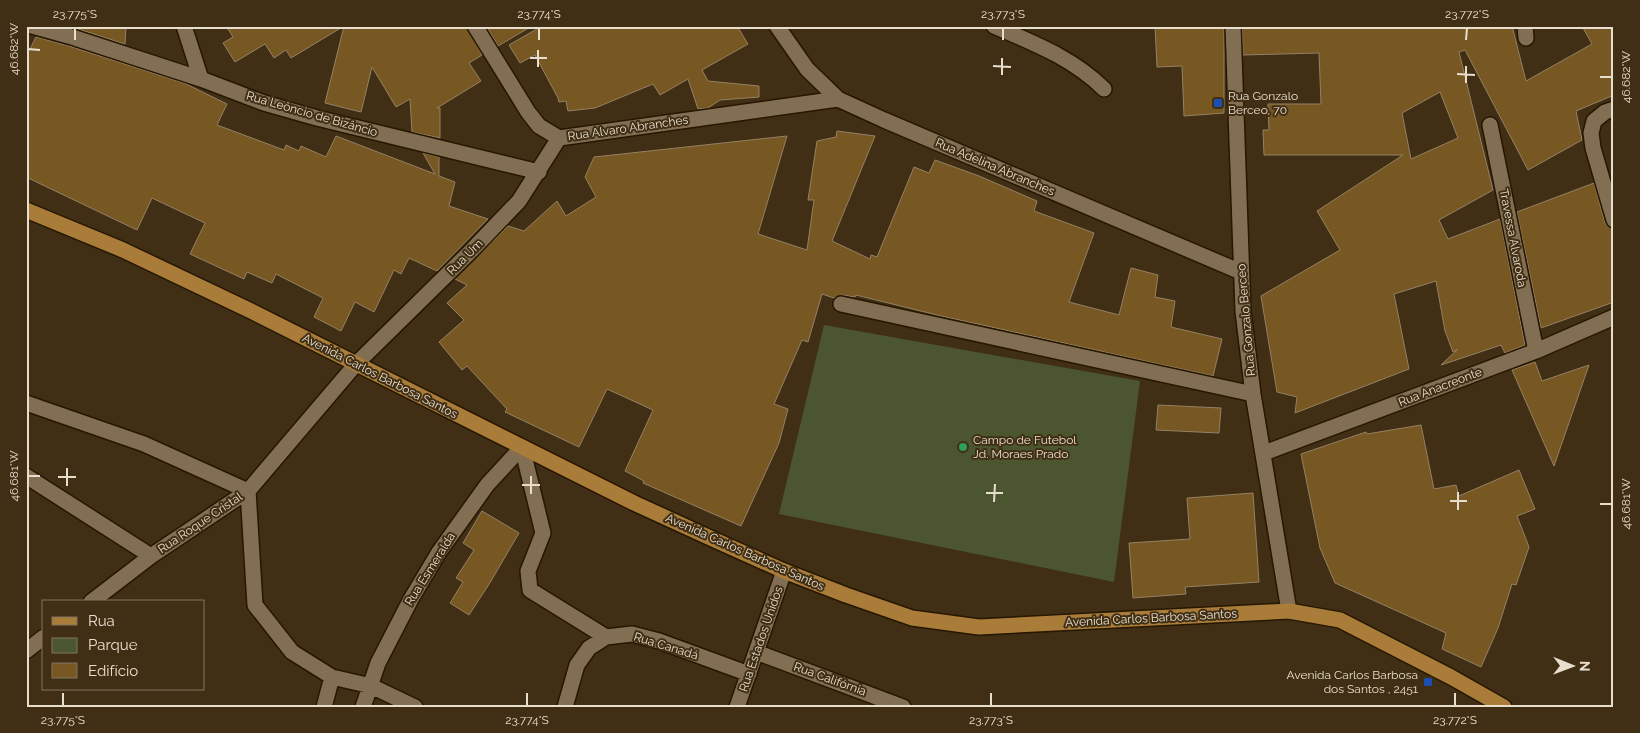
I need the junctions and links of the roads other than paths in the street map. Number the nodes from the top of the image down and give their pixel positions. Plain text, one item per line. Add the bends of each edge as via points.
1 (32, 26) edge
2 (184, 26) edge
3 (475, 26) edge
4 (777, 26) edge
5 (994, 26) edge
6 (1233, 26) edge
7 (201, 79) junction
8 (1104, 89) dead end
9 (838, 98) junction
10 (1614, 109) edge
11 (1490, 125) dead end
12 (559, 138) junction
13 (539, 172) junction
14 (27, 214) edge
15 (1614, 220) edge
16 (1241, 272) junction
17 (841, 304) dead end
18 (1614, 317) edge
19 (1536, 351) junction
20 (356, 364) junction
21 (1253, 394) junction
22 (26, 403) edge
23 (522, 447) junction
24 (1264, 453) junction
25 (26, 476) edge
26 (248, 491) junction
27 (151, 556) junction
28 (784, 571) junction
29 (94, 600) edge
30 (1289, 611) junction
31 (606, 637) junction
32 (42, 639) edge
33 (26, 651) edge
34 (756, 652) junction
35 (749, 674) junction
36 (332, 677) junction
37 (371, 686) junction
38 (324, 707) edge
39 (364, 707) edge
40 (415, 707) edge
41 (565, 707) edge
42 (738, 707) edge
43 (903, 707) edge
44 (1504, 707) edge

1 - 7 street, Rua Leôncio de Bizâncio
2 - 7 street
3 - 12 street, Rua Alvaro Abranches via 538,126
4 - 9 street, Rua Adelina Abranches via 807,69
5 - 8 street via 1070,62 1087,72
6 - 16 street, Rua Gonzalo Berceo
7 - 13 street, Rua Leôncio de Bizâncio via 264,103 317,118
9 - 12 street, Rua Alvaro Abranches
9 - 16 street, Rua Adelina Abranches
10 - 15 street via 1594,121 1591,133
11 - 19 street, Travessa Alvaroda
12 - 13 street, Rua Um
13 - 20 street, Rua Um via 519,201
14 - 20 main road, Avenida Carlos Barbosa Santos via 123,250
16 - 21 street, Rua Gonzalo Berceo
17 - 21 street
18 - 19 street, Rua Anacreonte
19 - 24 street, Rua Anacreonte
20 - 23 main road, Avenida Carlos Barbosa Santos
20 - 26 street, Rua Roque Cristal
21 - 24 street, Rua Gonzalo Berceo
22 - 26 street via 144,444
23 - 28 main road, Avenida Carlos Barbosa Santos via 634,503
23 - 31 street via 543,533 528,571 530,590
23 - 37 street, Rua Esmeralda via 487,485 439,552 378,663
24 - 30 street, Rua Gonzalo Berceo
25 - 27 street
26 - 27 street, Rua Roque Cristal
26 - 36 street via 255,605 292,652
27 - 29 street, Rua Roque Cristal
28 - 30 main road, Avenida Carlos Barbosa Santos via 912,618 979,627
28 - 34 street, Rua Estados Unidos
30 - 44 main road, Avenida Carlos Barbosa Santos via 1340,620
31 - 35 street, Rua Canadá via 632,634
31 - 41 street via 589,648 577,665
32 - 33 street
34 - 35 street, Rua Estados Unidos
34 - 43 street, Rua Califórnia
35 - 42 street, Rua Estados Unidos
36 - 37 street
36 - 38 street
37 - 39 street, Rua Esmeralda
37 - 40 street

